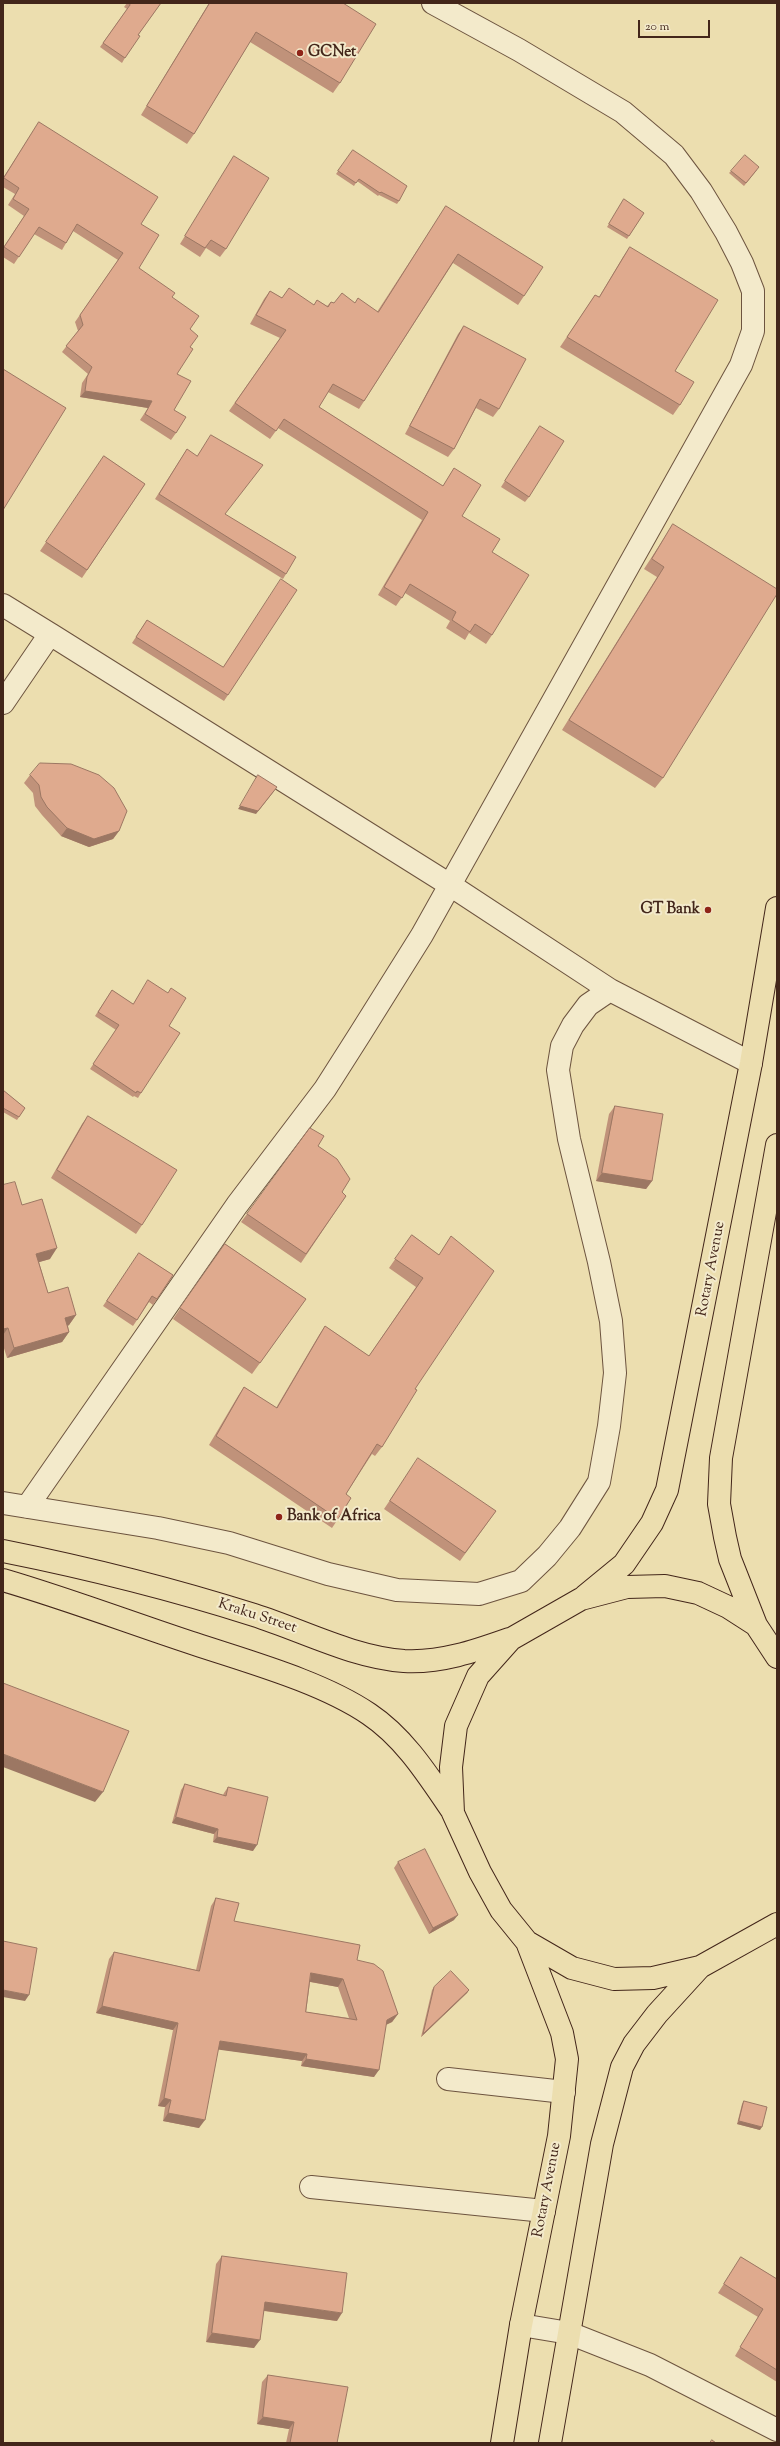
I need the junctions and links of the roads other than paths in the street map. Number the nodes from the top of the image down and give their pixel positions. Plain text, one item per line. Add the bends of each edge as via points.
1 (434, 3) edge
2 (3, 605) edge
3 (50, 634) junction
4 (3, 703) edge
5 (450, 885) junction
6 (777, 908) edge
7 (610, 990) junction
8 (751, 1063) junction
9 (777, 1145) edge
10 (3, 1504) edge
11 (27, 1507) junction
12 (3, 1551) edge
13 (3, 1580) edge
14 (581, 1599) junction
15 (756, 1625) junction
16 (510, 1639) junction
17 (777, 1656) edge
18 (453, 1813) junction
19 (775, 1923) edge
20 (527, 1942) junction
21 (700, 1967) junction
22 (448, 2079) dead end
23 (564, 2092) junction
24 (311, 2187) dead end
25 (544, 2211) junction
26 (521, 2325) junction
27 (569, 2333) junction
28 (777, 2430) edge
29 (502, 2443) edge
30 (550, 2443) edge

1 - 5 street via 623,112 674,155 701,191 726,232 753,291 753,330 742,365
2 - 3 street
3 - 4 street
3 - 5 street
5 - 7 street
5 - 11 street via 422,935 325,1089 237,1205
6 - 8 main road, Rotary Avenue
7 - 8 street
7 - 11 street via 588,1005 573,1025 562,1046 558,1070 569,1139 611,1321 615,1373 609,1426 599,1482 570,1528 547,1556 521,1581 479,1594 397,1590 328,1574 229,1543 194,1535 114,1519
8 - 14 main road, Rotary Avenue via 668,1490 652,1523 624,1564
9 - 15 main road via 722,1451 719,1489 719,1504 730,1559
10 - 11 street
12 - 16 main road, Kraku Street via 72,1564 166,1588 262,1618 368,1656 405,1661 442,1659 478,1651
13 - 18 main road via 65,1598 248,1661 318,1688 369,1714 398,1738 426,1772
14 - 15 main road via 627,1587 665,1586 698,1593 728,1607
14 - 16 main road
15 - 17 main road
16 - 18 main road via 478,1676 456,1726 451,1767
18 - 20 main road via 501,1910
19 - 21 main road
20 - 21 main road via 572,1968 614,1978 653,1978
20 - 23 main road, Rotary Avenue via 562,2033 567,2059
21 - 27 main road via 657,2014 634,2044 622,2067 602,2144
22 - 23 street
23 - 25 main road, Rotary Avenue via 559,2136
24 - 25 street
25 - 26 main road, Rotary Avenue
26 - 27 street
26 - 29 main road, Rotary Avenue
27 - 28 street via 650,2366
27 - 30 main road

